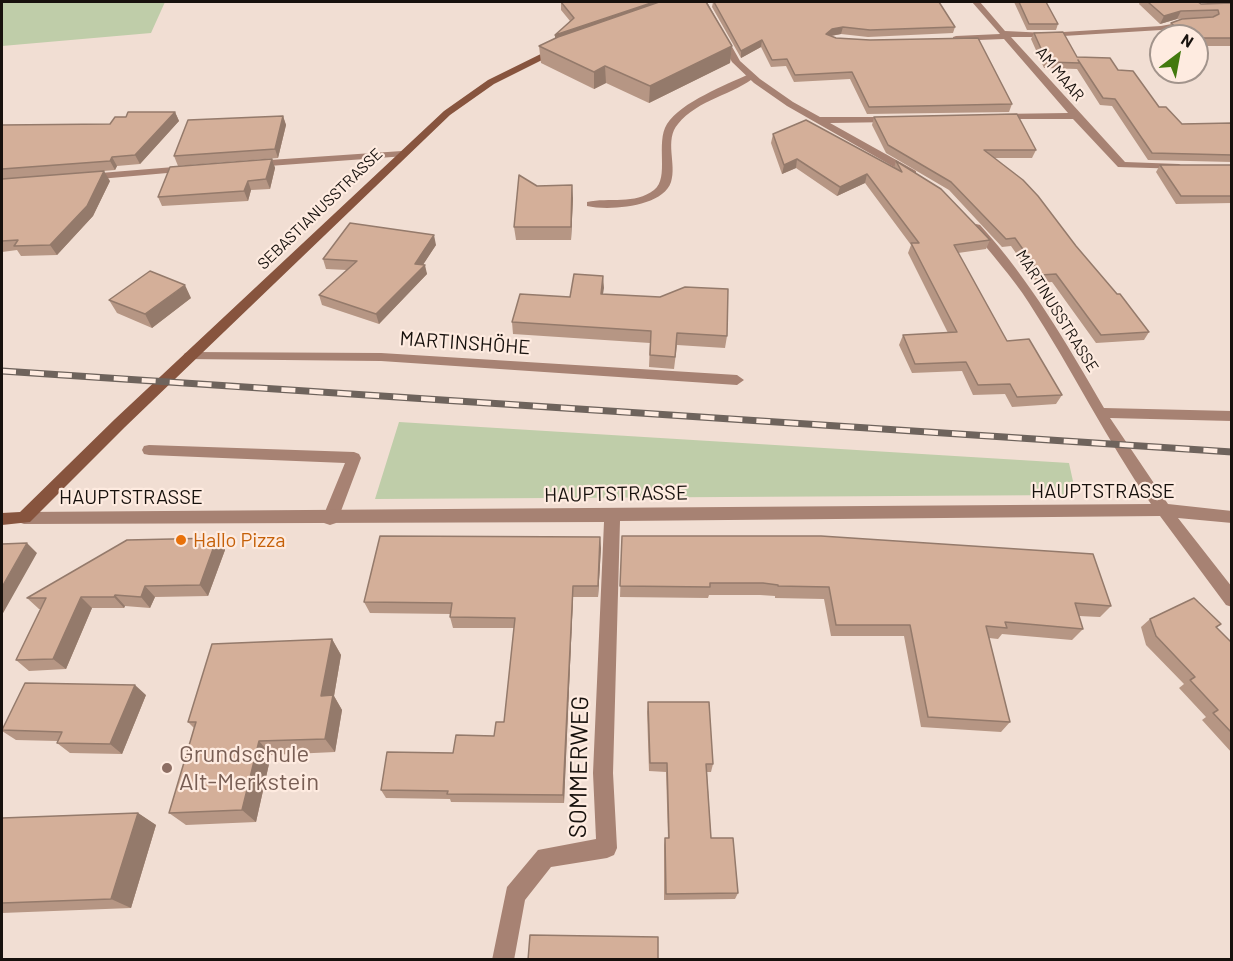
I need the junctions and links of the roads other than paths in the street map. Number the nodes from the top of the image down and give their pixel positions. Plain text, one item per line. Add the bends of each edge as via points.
1 (703, 2) edge
2 (976, 2) edge
3 (1199, 22) edge
4 (1006, 35) junction
5 (941, 40) edge
6 (566, 46) edge
7 (752, 76) junction
8 (1076, 116) junction
9 (983, 118) edge
10 (902, 119) edge
11 (821, 120) junction
12 (402, 154) junction
13 (244, 165) edge
14 (1189, 167) edge
15 (199, 168) edge
16 (71, 178) edge
17 (924, 182) edge
18 (591, 204) dead end
19 (967, 218) edge
20 (190, 356) junction
21 (737, 380) dead end
22 (1100, 413) junction
23 (1232, 416) edge
24 (148, 450) dead end
25 (1163, 510) junction
26 (612, 514) junction
27 (1232, 517) edge
28 (24, 518) junction
29 (2, 519) edge
30 (330, 519) junction
31 (1232, 600) edge
32 (503, 960) edge

1 - 7 street via 736,62
2 - 4 street, AM MAAR
3 - 4 street via 1161,28
4 - 5 street
4 - 8 street, AM MAAR
6 - 12 main road, SEBASTIANUSSTRASSE via 491,82 447,113
7 - 11 street via 790,104
7 - 18 street via 679,117 671,126 665,184 659,191 643,200
8 - 9 street
8 - 14 street, AM MAAR via 1122,165
10 - 11 street
11 - 17 street
12 - 13 street
12 - 20 main road, SEBASTIANUSSTRASSE
15 - 16 street
19 - 22 street, MARTINUSSTRASSE via 1016,272
20 - 21 street, MARTINSHÖHE via 381,357
20 - 28 main road, SEBASTIANUSSTRASSE
22 - 23 street
22 - 25 street, MARTINUSSTRASSE
24 - 30 street via 354,458
25 - 26 street, HAUPTSTRASSE
25 - 27 street, HAUPTSTRASSE
25 - 31 street, MARTINUSSTRASSE
26 - 30 street, HAUPTSTRASSE
26 - 32 street, SOMMERWEG via 603,773 607,848 545,857 515,895
28 - 29 main road, HAUPTSTRASSE
28 - 30 street, HAUPTSTRASSE

